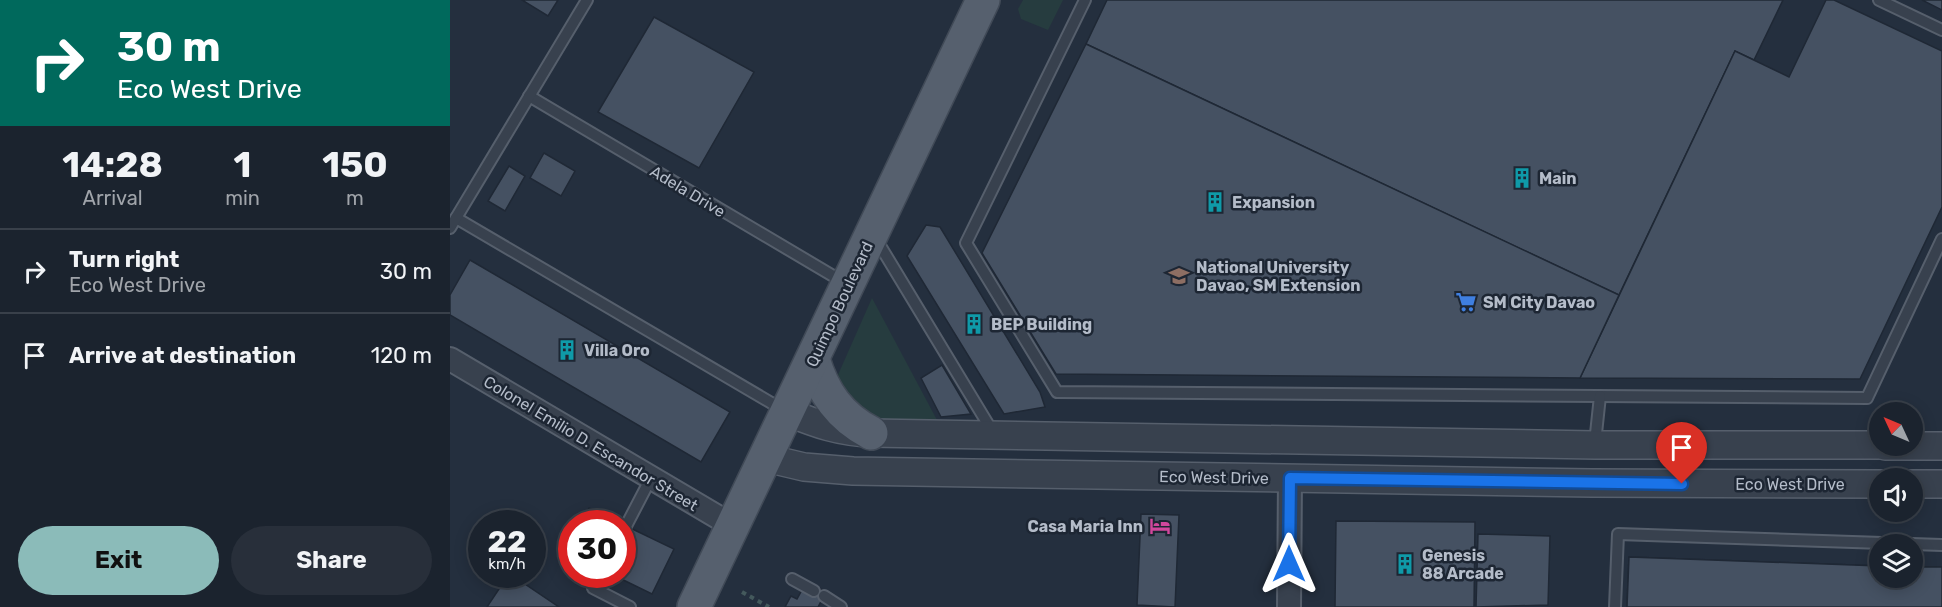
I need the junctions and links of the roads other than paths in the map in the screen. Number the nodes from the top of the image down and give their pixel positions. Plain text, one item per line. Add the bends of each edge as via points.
1 (586, 0) edge
2 (983, 0) edge
3 (1086, 0) edge
4 (1880, 0) edge
5 (1942, 30) edge
6 (529, 96) junction
7 (456, 218) junction
8 (450, 228) edge
9 (872, 233) junction
10 (1942, 239) edge
11 (848, 285) junction
12 (450, 359) edge
13 (813, 359) junction
14 (1600, 396) junction
15 (787, 412) junction
16 (871, 433) junction
17 (994, 434) junction
18 (1290, 439) junction
19 (1595, 445) junction
20 (1869, 446) edge
21 (1923, 446) edge
22 (1942, 446) edge
23 (766, 458) junction
24 (991, 473) junction
25 (651, 478) junction
26 (1290, 478) junction
27 (1592, 483) junction
28 (1869, 484) edge
29 (1923, 484) edge
30 (1942, 484) edge
31 (634, 510) edge
32 (733, 526) junction
33 (1942, 545) edge
34 (792, 579) dead end
35 (593, 588) edge
36 (630, 607) edge
37 (694, 607) edge
38 (841, 607) edge
39 (1289, 607) edge
40 (1615, 607) edge

1 - 6 lane
2 - 9 main road, Quimpo Boulevard
3 - 14 lane via 966,243 1057,392
4 - 5 lane
6 - 7 lane
6 - 11 lane, Adela Drive
7 - 8 lane
7 - 15 lane
9 - 11 main road, Quimpo Boulevard
9 - 17 lane
10 - 14 lane via 1867,398
11 - 13 main road, Quimpo Boulevard
12 - 25 street, Colonel Emilio D. Escandor Street
13 - 15 main road, Quimpo Boulevard
13 - 16 main road via 824,390 837,408
14 - 19 lane
15 - 16 street via 823,427
15 - 23 main road, Quimpo Boulevard
16 - 17 street
17 - 18 street
17 - 24 street
18 - 19 street
18 - 26 street
19 - 20 street
19 - 27 street
21 - 22 street
23 - 24 street, Eco West Drive via 804,467 853,471
23 - 32 main road, Quimpo Boulevard
24 - 26 street, Eco West Drive
25 - 31 lane
25 - 32 street, Colonel Emilio D. Escandor Street
26 - 27 street, Eco West Drive
26 - 39 street
27 - 28 street, Eco West Drive
29 - 30 street
32 - 37 main road, Quimpo Boulevard
33 - 40 lane via 1618,534
34 - 38 lane
35 - 36 lane

